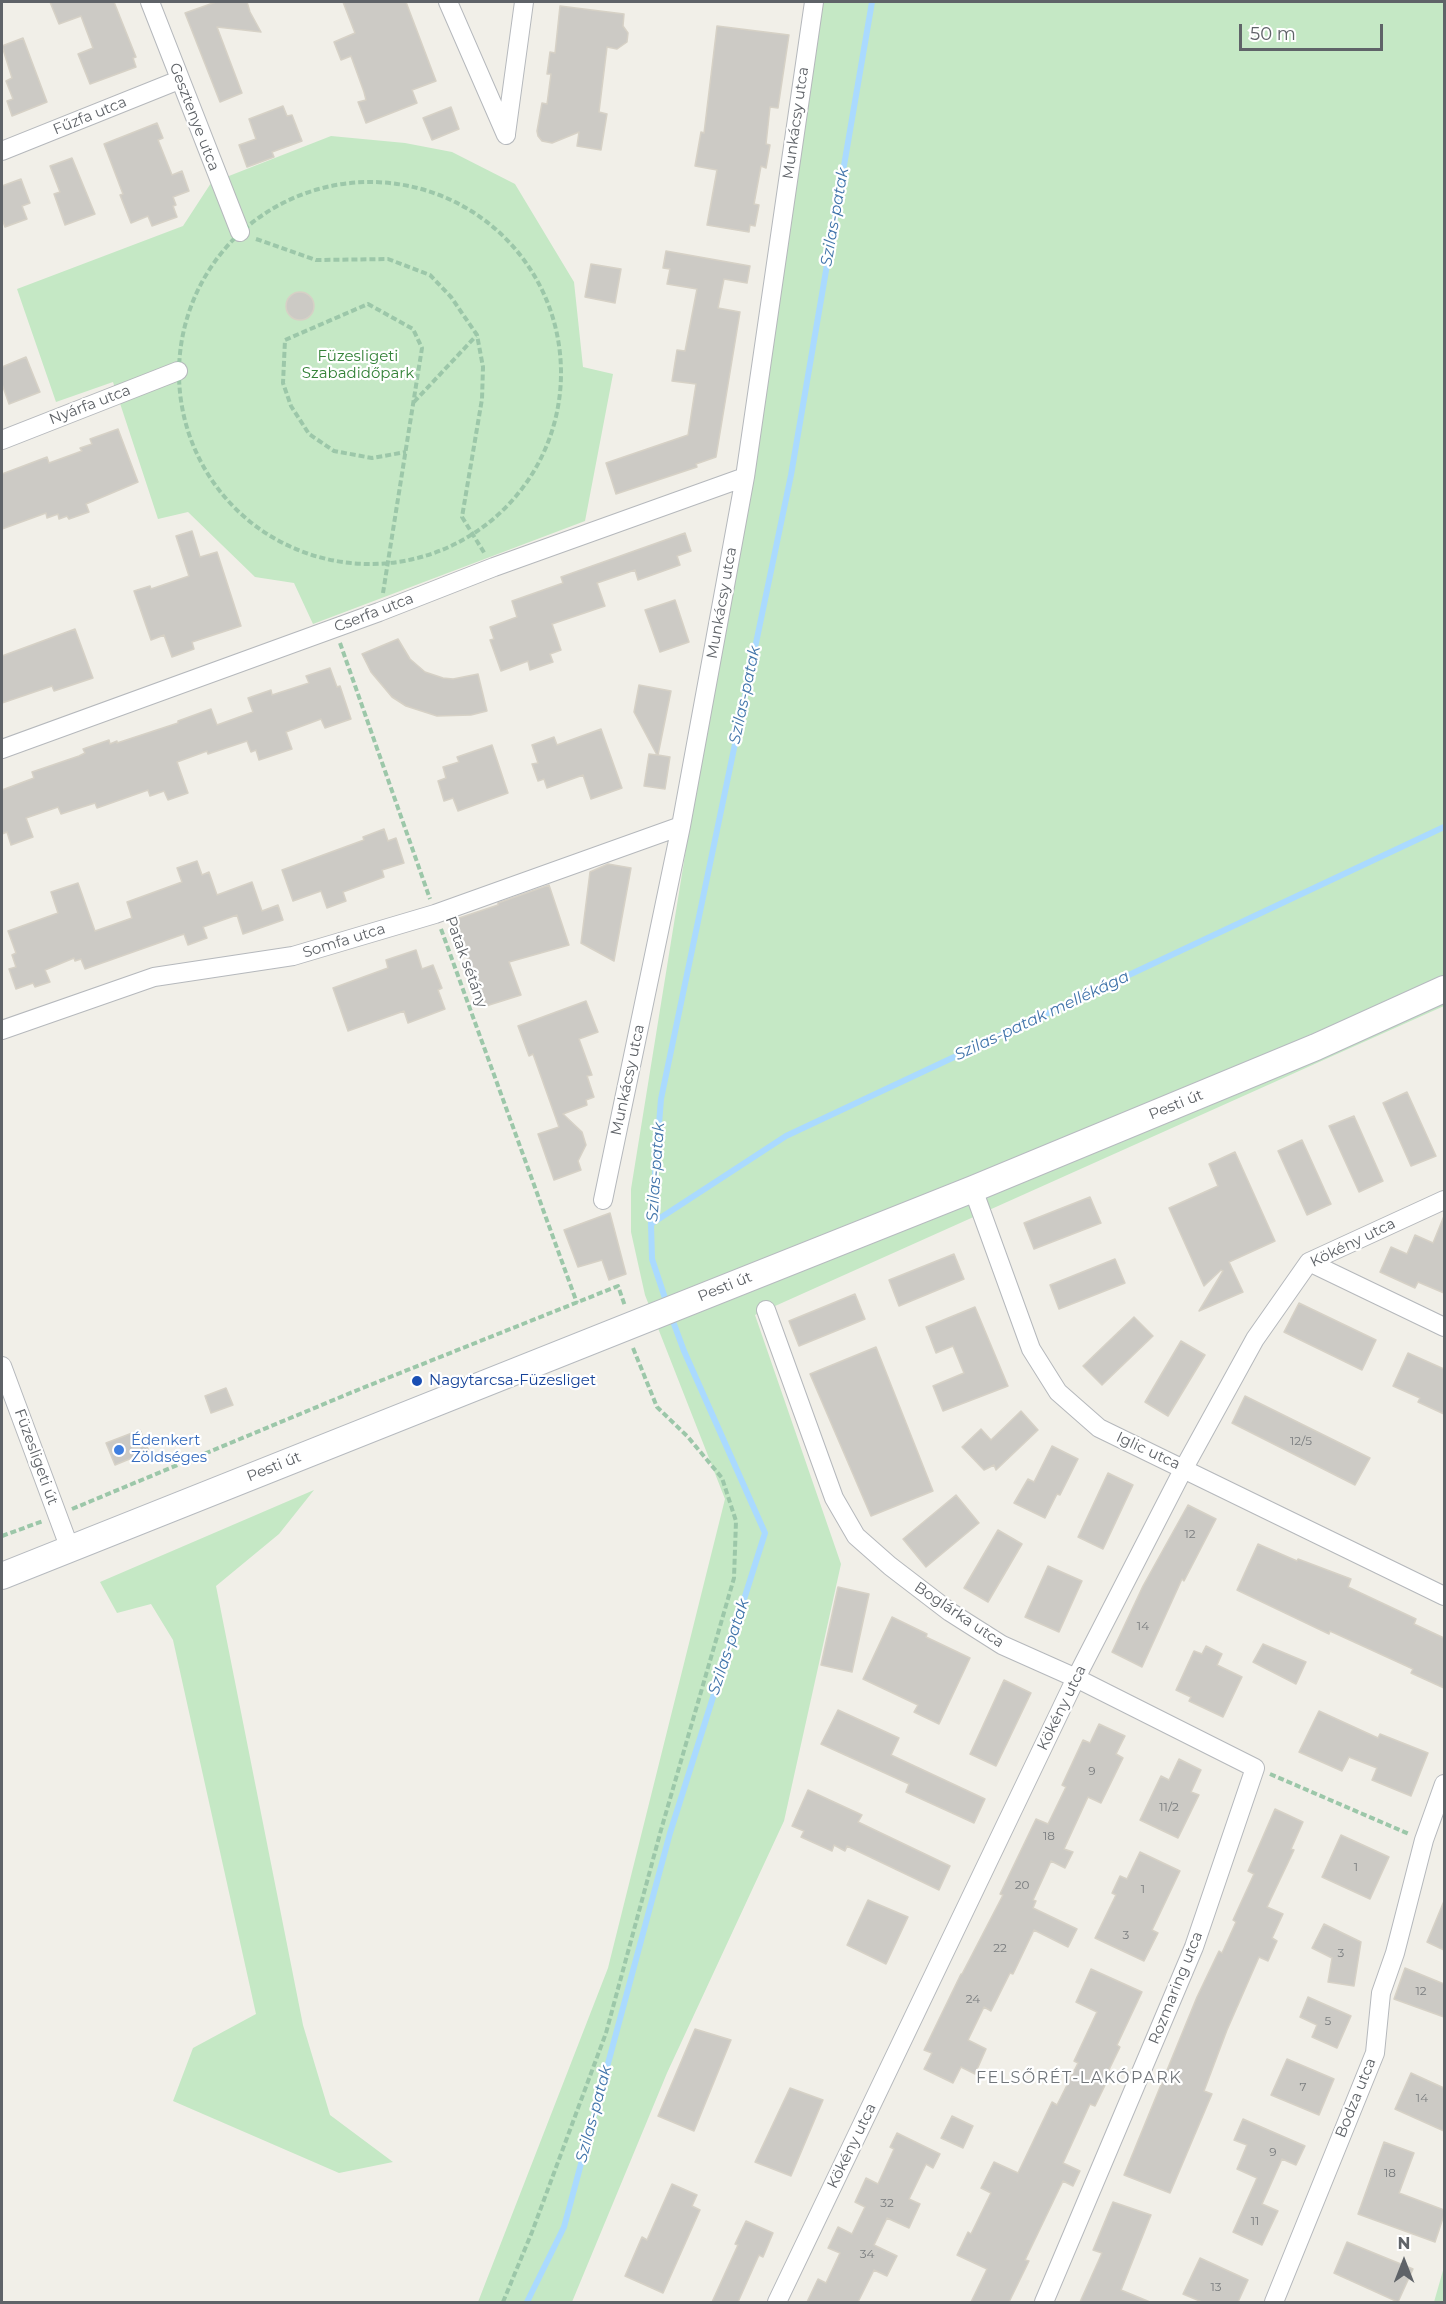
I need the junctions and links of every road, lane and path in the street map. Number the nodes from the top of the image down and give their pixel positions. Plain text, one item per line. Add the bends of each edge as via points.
1 (150, 2) edge
2 (448, 2) edge
3 (524, 2) edge
4 (814, 2) edge
5 (179, 80) junction
6 (2, 151) edge
7 (240, 232) junction
8 (477, 335) junction
9 (178, 370) junction
10 (413, 402) junction
11 (2, 440) edge
12 (406, 452) junction
13 (745, 477) junction
14 (472, 536) junction
15 (388, 564) junction
16 (494, 567) junction
17 (379, 612) junction
18 (334, 628) junction
19 (2, 749) edge
20 (681, 826) junction
21 (435, 914) junction
22 (1444, 989) edge
23 (2, 1030) edge
24 (973, 1189) junction
25 (603, 1200) dead end
26 (1444, 1200) edge
27 (1309, 1262) junction
28 (577, 1303) junction
29 (766, 1310) dead end
30 (637, 1327) junction
31 (1444, 1327) edge
32 (2, 1366) edge
33 (9, 1411) edge
34 (1184, 1468) junction
35 (57, 1516) junction
36 (2, 1536) edge
37 (70, 1549) junction
38 (2, 1576) edge
39 (1444, 1596) edge
40 (1076, 1678) junction
41 (1255, 1768) junction
42 (1444, 1784) edge
43 (1424, 1840) junction
44 (503, 2302) edge
45 (777, 2302) edge
46 (1044, 2302) edge
47 (1274, 2302) edge

1 - 5 street, Gesztenye utca
2 - 3 street via 506,135
4 - 13 street, Munkácsy utca
5 - 6 street, Fűzfa utca
5 - 7 street, Gesztenye utca
7 - 8 path via 316,260 388,259 430,275
7 - 9 path via 214,262 195,295 182,332
7 - 14 path via 266,212 327,186 393,183 457,202 485,220 523,257 552,314 561,355 559,407 543,458 513,501
8 - 10 path
8 - 14 path via 483,367 482,399 462,517
9 - 11 street, Nyárfa utca
9 - 15 path via 182,411 194,449 213,484 240,514 272,538 309,555 348,564
10 - 12 path
10 - 12 path via 422,348 413,329 368,304 285,340 283,383 291,406 309,434 334,451 372,458
12 - 15 path
13 - 16 street, Cserfa utca
13 - 20 street, Munkácsy utca
14 - 15 path via 432,554
14 - 16 path
15 - 17 path
16 - 17 street, Cserfa utca
17 - 18 street, Cserfa utca
18 - 19 street, Cserfa utca
18 - 21 path, Patak sétány
20 - 21 street, Somfa utca
20 - 25 street, Munkácsy utca
21 - 23 street, Somfa utca via 293,956 154,977
21 - 28 path, Patak sétány
22 - 24 main road, Pesti út via 1316,1047
24 - 30 main road, Pesti út via 698,1298
24 - 34 street, Iglic utca via 1031,1349 1058,1392 1099,1428
26 - 27 street, Kökény utca
27 - 31 street
27 - 34 street, Kökény utca via 1255,1339
28 - 30 path via 618,1286
28 - 35 path
29 - 40 street, Boglárka utca via 834,1498 856,1536 898,1573 984,1634
30 - 37 main road, Pesti út
30 - 44 path via 630,1338 657,1407 722,1478 736,1521 734,1578 606,2033
32 - 33 street, Füzesligeti út
33 - 35 street, Füzesligeti út
34 - 39 street, Iglic utca
34 - 40 street, Kökény utca
35 - 36 path
35 - 37 street, Füzesligeti út
37 - 38 main road, Pesti út
40 - 41 street, Boglárka utca
40 - 45 street, Kökény utca
41 - 43 path
41 - 46 street, Rozmaring utca via 1194,1947
42 - 43 street, Bodza utca
43 - 47 street, Bodza utca via 1381,1993 1375,2053

